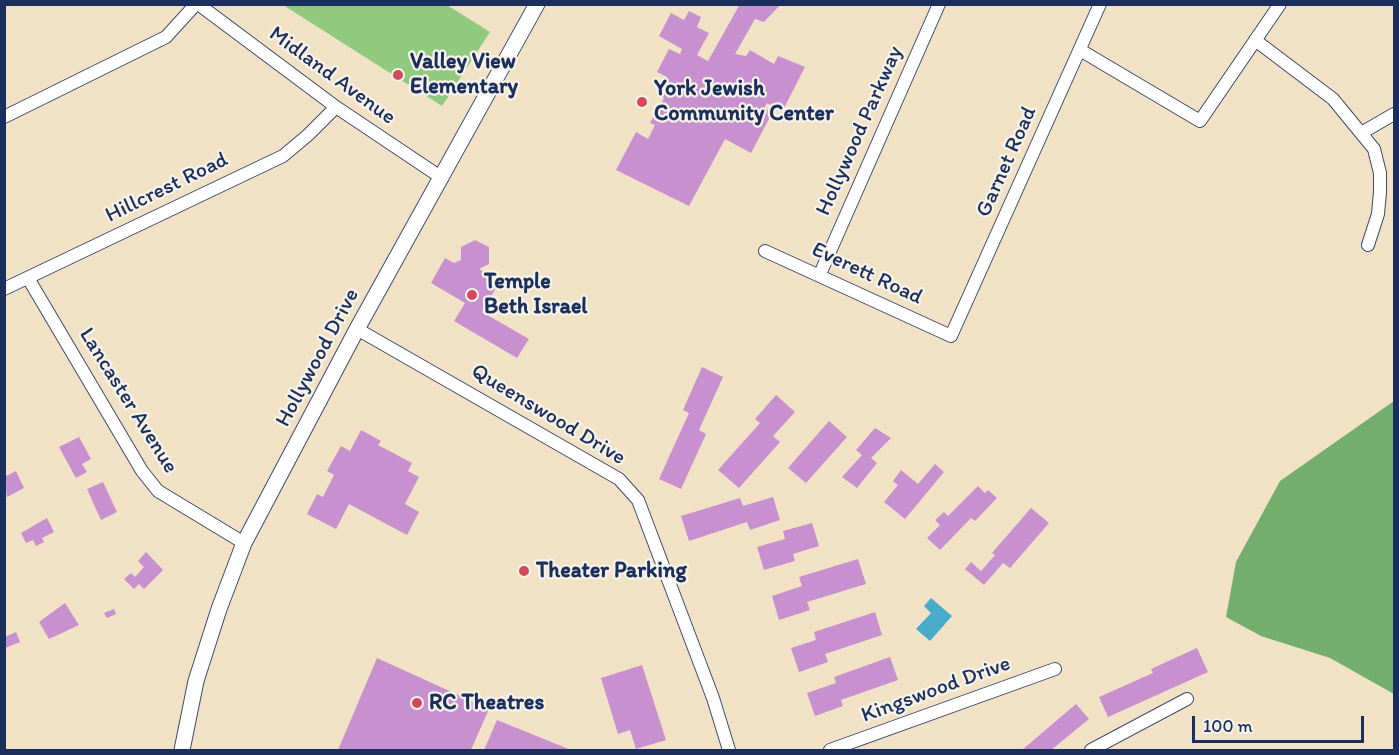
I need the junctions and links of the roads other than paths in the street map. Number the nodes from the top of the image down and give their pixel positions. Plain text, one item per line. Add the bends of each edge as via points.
1 (197, 4) edge
2 (537, 4) edge
3 (939, 4) edge
4 (1100, 4) edge
5 (1280, 4) edge
6 (1255, 40) junction
7 (1080, 50) junction
8 (336, 107) junction
9 (1395, 114) edge
10 (4, 117) edge
11 (1363, 132) junction
12 (442, 178) junction
13 (1368, 246) dead end
14 (765, 251) dead end
15 (820, 274) junction
16 (28, 278) junction
17 (4, 289) edge
18 (357, 329) junction
19 (951, 336) joint
20 (244, 543) junction
21 (1055, 669) dead end
22 (1187, 699) dead end
23 (182, 750) edge
24 (729, 750) edge
25 (830, 750) edge
26 (1091, 750) edge

1 - 8 street, Midland Avenue
1 - 10 street via 166,37
2 - 12 main road, Hollywood Drive
3 - 15 street, Hollywood Parkway
4 - 7 street, Garnet Road
5 - 6 street
6 - 7 street via 1200,121
6 - 11 street via 1325,93
7 - 19 street, Garnet Road
8 - 12 street, Midland Avenue
8 - 16 street, Hillcrest Road via 283,156
9 - 11 street
11 - 13 street via 1374,148 1380,173 1378,214
12 - 18 main road, Hollywood Drive
14 - 15 street, Everett Road
15 - 19 street, Everett Road
16 - 17 street, Hillcrest Road
16 - 20 street, Lancaster Avenue via 142,471 158,491
18 - 20 main road, Hollywood Drive
18 - 24 street, Queenswood Drive via 619,479 638,500
20 - 23 main road, Hollywood Drive via 196,681
21 - 25 street, Kingswood Drive
22 - 26 street

